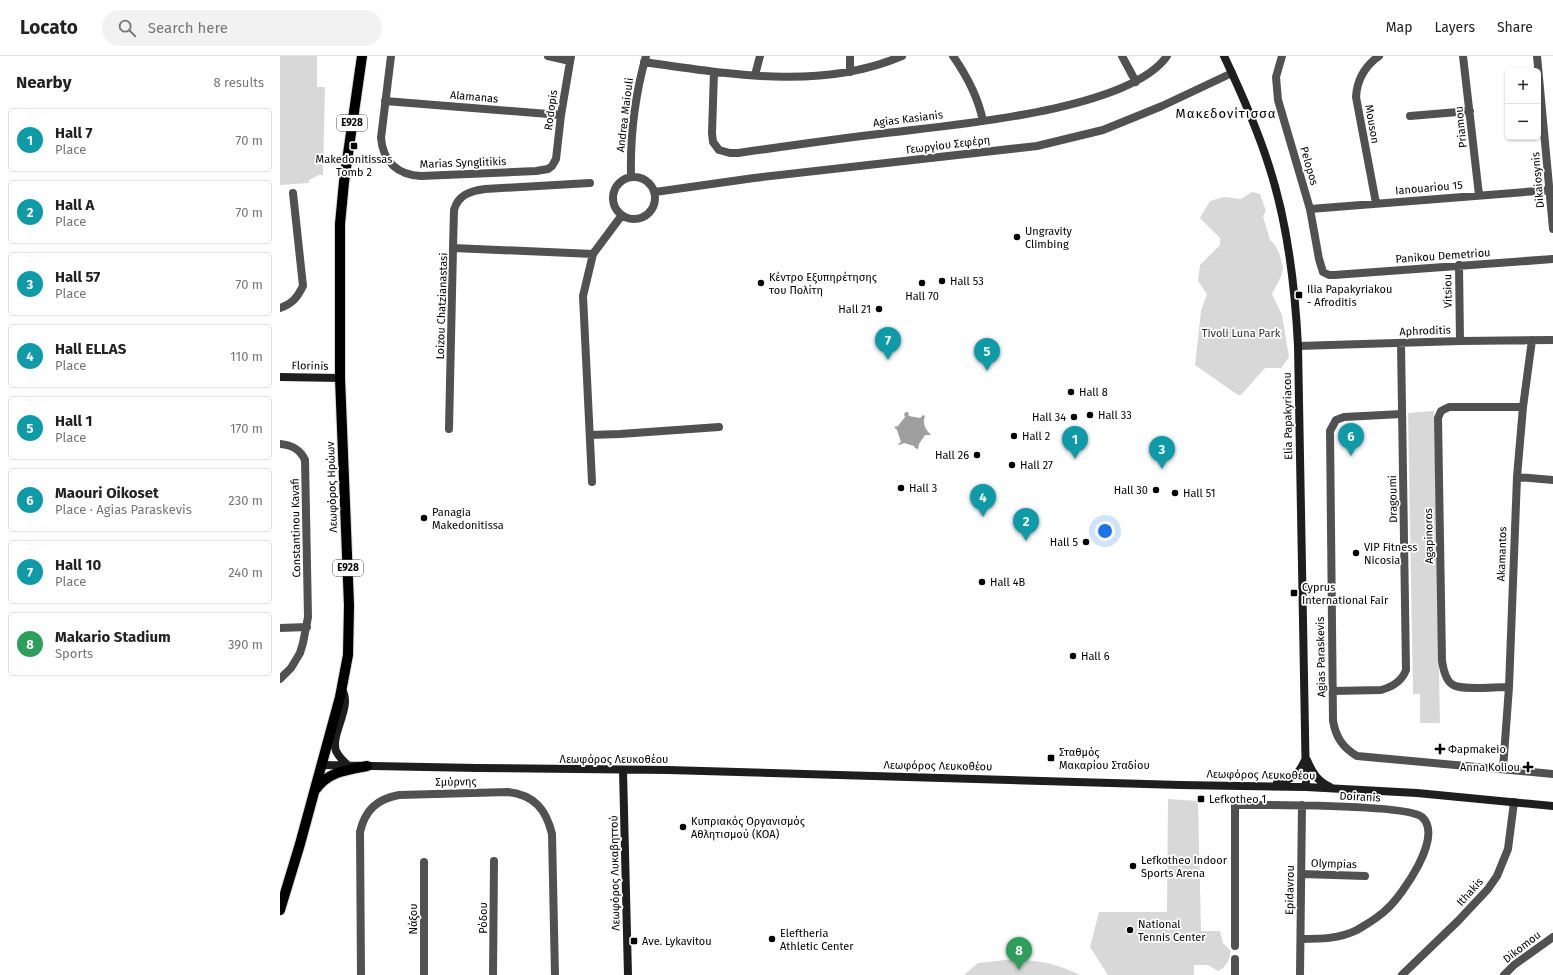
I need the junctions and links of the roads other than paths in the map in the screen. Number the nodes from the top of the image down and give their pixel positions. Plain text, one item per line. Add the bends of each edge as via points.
1 (362, 56) edge
2 (391, 56) edge
3 (548, 56) edge
4 (760, 56) edge
5 (850, 56) edge
6 (902, 56) edge
7 (953, 56) edge
8 (1122, 56) edge
9 (1167, 56) edge
10 (1224, 56) edge
11 (1282, 56) edge
12 (1380, 56) edge
13 (1463, 56) edge
14 (1537, 56) edge
15 (571, 58) edge
16 (645, 59) edge
17 (714, 72) junction
18 (850, 72) junction
19 (1232, 73) junction
20 (755, 75) junction
21 (1136, 82) junction
22 (385, 100) junction
23 (1470, 111) junction
24 (561, 114) junction
25 (1410, 116) dead end
26 (983, 121) junction
27 (552, 166) joint
28 (631, 177) junction
29 (590, 183) dead end
30 (1550, 190) junction
31 (655, 192) junction
32 (293, 193) dead end
33 (1479, 195) junction
34 (1376, 204) junction
35 (1310, 209) junction
36 (622, 216) junction
37 (1553, 229) edge
38 (453, 248) junction
39 (593, 254) junction
40 (1553, 259) edge
41 (1459, 265) junction
42 (1334, 275) joint
43 (280, 308) edge
44 (1532, 340) junction
45 (1553, 340) edge
46 (1460, 341) junction
47 (1401, 343) junction
48 (1298, 346) junction
49 (280, 377) edge
50 (340, 378) junction
51 (1523, 407) junction
52 (1402, 414) junction
53 (719, 427) dead end
54 (449, 429) dead end
55 (590, 435) junction
56 (280, 444) edge
57 (1517, 476) junction
58 (1553, 480) edge
59 (592, 482) dead end
60 (306, 627) junction
61 (280, 628) edge
62 (280, 679) edge
63 (1509, 687) junction
64 (342, 690) junction
65 (1332, 691) junction
66 (1306, 758) junction
67 (321, 765) junction
68 (349, 766) junction
69 (367, 766) junction
70 (1503, 769) junction
71 (623, 770) junction
72 (1553, 774) edge
73 (1269, 786) junction
74 (1306, 787) junction
75 (1332, 788) junction
76 (314, 792) junction
77 (1514, 802) junction
78 (1302, 805) junction
79 (1553, 806) edge
80 (494, 861) dead end
81 (424, 862) dead end
82 (1302, 874) junction
83 (1365, 876) dead end
84 (280, 910) edge
85 (1553, 937) edge
86 (1301, 939) junction
87 (1235, 946) dead end
88 (1235, 959) dead end
89 (361, 975) edge
90 (424, 975) edge
91 (494, 975) edge
92 (555, 975) edge
93 (628, 975) edge
94 (1235, 975) edge
95 (1300, 975) edge
96 (1402, 975) edge
97 (1504, 975) edge

1 - 50 main road, Λεωφόρος Ηρώων / E928 via 340,224
2 - 22 street, Marias Synglitikis
3 - 15 street
4 - 20 street
5 - 18 street
6 - 18 street
7 - 26 street via 976,96
8 - 21 street
9 - 21 street, Agias Kasianis via 1158,67
10 - 19 main road, Elia Papakyriacou
11 - 35 street, Pelopos via 1276,77 1278,100
12 - 34 street, Mouson via 1363,72 1356,88
13 - 23 street, Priamou
14 - 30 street, Dikaiosynis
15 - 24 street, Rodopis
16 - 17 street
16 - 28 street, Andrea Maiouli via 633,128
17 - 20 street
17 - 26 street, Agias Kasianis via 712,137 717,149 724,152 738,153
18 - 20 street via 810,76
19 - 31 street, Γεωργίου Σεφέρη via 1103,130 1036,146
19 - 48 main road, Elia Papakyriacou via 1258,133 1279,201 1292,275
21 - 26 street, Agias Kasianis via 1067,105
22 - 24 street, Alamanas
22 - 27 street, Marias Synglitikis via 381,138 384,151 390,163 406,174 421,176 536,171
23 - 25 street
23 - 33 street, Priamou
24 - 27 street, Rodopis via 557,154
28 - 31 street via 643,178
28 - 36 street via 620,181 612,198
29 - 38 street via 485,189 465,194 454,210
30 - 33 street, Ianouariou 15
30 - 37 street, Dikaiosynis
31 - 36 street via 654,205 646,216 634,219
32 - 43 street via 303,286 297,298
33 - 34 street, Ianouariou 15
34 - 35 street, Ianouariou 15
35 - 42 street, Pelopos via 1321,268 1326,274
36 - 39 street
38 - 39 street, Loizou Chatzianastasi
38 - 54 street, Loizou Chatzianastasi
39 - 55 street via 583,296
40 - 41 street, Panikou Demetriou
41 - 42 street, Panikou Demetriou
41 - 46 street, Vitsiou
44 - 45 street, Aphroditis
44 - 46 street, Aphroditis
44 - 51 street, Akamantos
46 - 47 street, Aphroditis
47 - 48 street, Aphroditis
47 - 52 street, Dragoumi
48 - 66 main road, Elia Papakyriacou
49 - 50 main road, Florinis
50 - 64 main road, Λεωφόρος Ηρώων / E928 via 349,605 348,655
51 - 57 street, Akamantos
51 - 63 street, Agapinoros via 1449,407 1441,411 1438,418 1444,673 1450,683 1458,688
52 - 65 street, Dragoumi via 1406,670 1389,688
52 - 65 street, Agias Paraskevis via 1344,417 1336,420 1331,427
53 - 55 street
55 - 59 street
56 - 60 street, Constantinou Kavafi via 298,450 305,460 309,600
57 - 58 street
57 - 63 street, Akamantos
60 - 61 street
60 - 62 street, Constantinou Kavafi via 300,653 291,668
63 - 70 street, Akamantos
64 - 67 main road, Λεωφόρος Ηρώων / E928
64 - 68 main road via 345,693 345,701 336,750
65 - 70 street, Agias Paraskevis via 1333,721 1337,737 1345,748 1356,756
66 - 73 main road via 1295,776
66 - 74 main road, Elia Papakyriacou
66 - 75 main road via 1316,777
67 - 68 main road, Λεωφόρος Λευκοθέου
67 - 76 main road, Λεωφόρος Ηρώων / E928
68 - 69 main road, Λεωφόρος Λευκοθέου
69 - 71 main road, Λεωφόρος Λευκοθέου
69 - 76 main road via 336,773 326,778
70 - 72 street, Agias Paraskevis
71 - 73 main road, Λεωφόρος Λευκοθέου
71 - 93 main road, Λεωφόρος Λυκαβηττού
73 - 74 main road, Λεωφόρος Λευκοθέου
74 - 75 main road, Λεωφόρος Λευκοθέου
75 - 77 main road, Λεωφόρος Λευκοθέου
76 - 84 main road, Λεωφόρος Ηρώων / E928
77 - 79 main road, Λεωφόρος Λευκοθέου
77 - 96 street, Ithakis via 1508,849 1497,876 1458,921
78 - 82 street, Epidavrou
78 - 86 street, Doiranis via 1414,813 1425,820 1427,833 1423,856 1414,874 1386,910 1355,931 1321,940
78 - 87 street, Doiranis via 1235,805
80 - 91 street, Ρόδου
81 - 90 street, Νάξου
82 - 83 street, Olympias
82 - 86 street, Epidavrou
85 - 97 street, Dikomou
86 - 95 street, Epidavrou
88 - 94 street
89 - 92 street, Σμύρνης via 360,832 369,810 387,797 399,795 508,792 534,801 546,817 552,834

